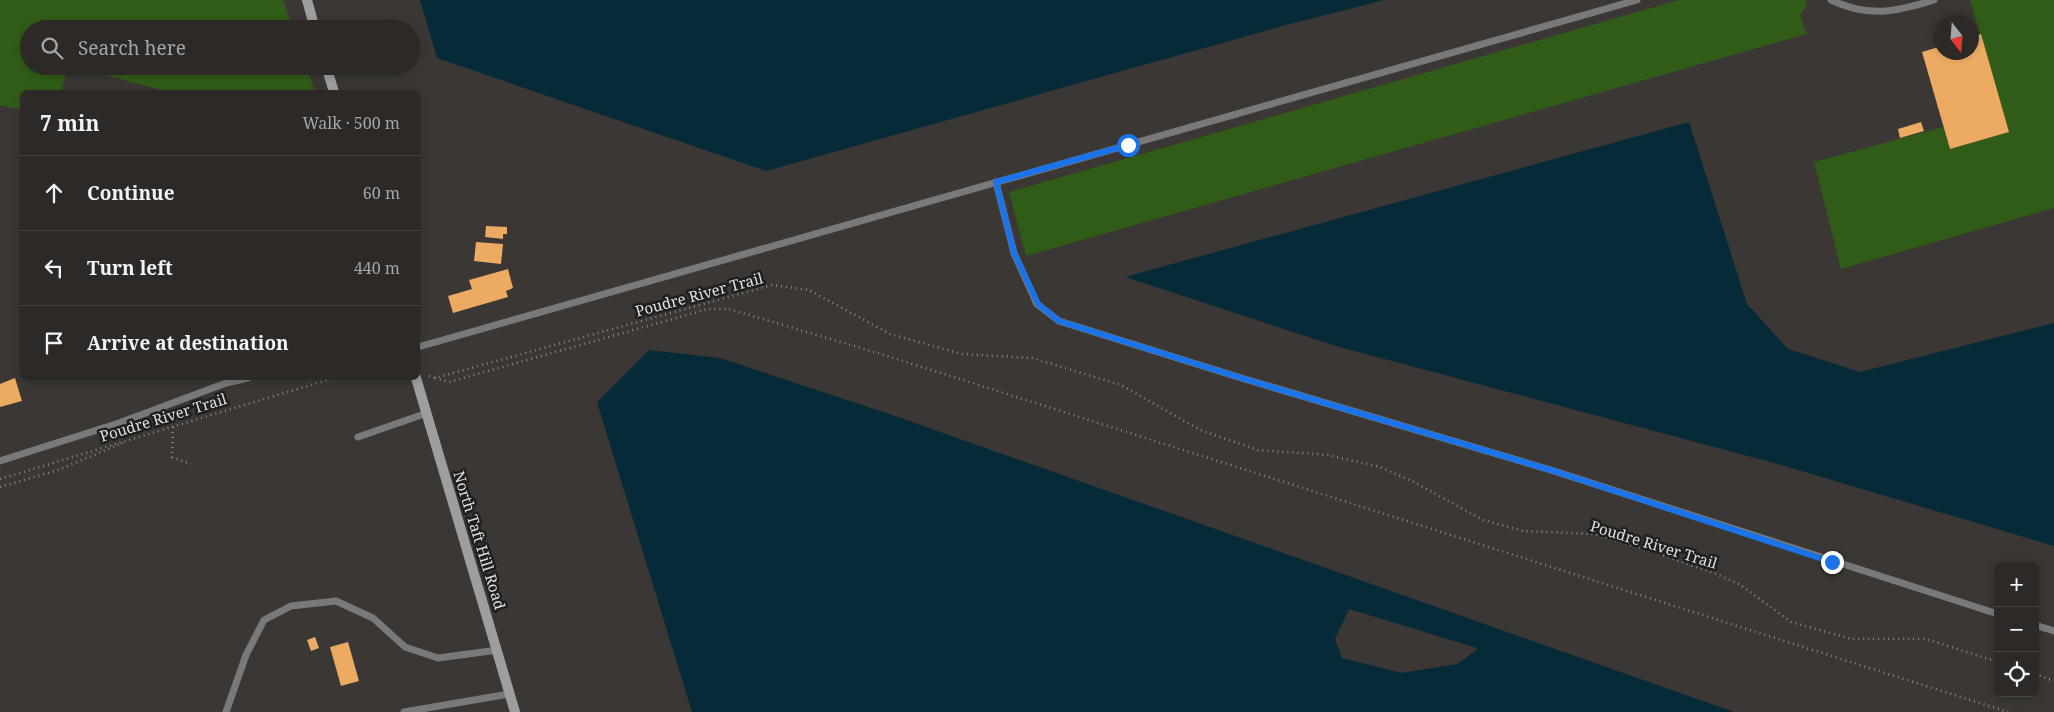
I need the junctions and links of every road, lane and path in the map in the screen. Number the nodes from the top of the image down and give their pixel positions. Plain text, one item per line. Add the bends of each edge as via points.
1 (307, 0) edge
2 (1637, 0) edge
3 (1831, 0) edge
4 (1934, 0) edge
5 (313, 20) edge
6 (329, 75) edge
7 (333, 90) edge
8 (996, 182) junction
9 (420, 346) edge
10 (421, 377) edge
11 (435, 378) junction
12 (241, 380) edge
13 (327, 380) edge
14 (427, 413) junction
15 (173, 426) junction
16 (141, 436) junction
17 (358, 436) dead end
18 (0, 461) edge
19 (191, 464) dead end
20 (0, 479) edge
21 (0, 487) edge
22 (1994, 613) edge
23 (2039, 626) edge
24 (2054, 630) edge
25 (498, 650) junction
26 (1994, 661) edge
27 (2039, 675) edge
28 (2054, 681) edge
29 (509, 694) junction
30 (226, 712) edge
31 (404, 712) edge
32 (515, 712) edge
33 (2008, 712) edge

1 - 5 main road
2 - 8 lane
3 - 4 lane via 1862,11 1898,11
6 - 7 main road
8 - 9 lane
8 - 22 lane via 1014,253 1038,304 1059,321 1554,471
10 - 11 path, Poudre River Trail
10 - 14 main road, North Taft Hill Road
11 - 26 path, Poudre River Trail via 772,285 809,290 890,334 962,354 1032,358 1121,385 1200,430 1258,450 1328,455 1372,465 1412,481 1483,520 1523,531 1593,534 1648,550 1739,584 1791,622 1852,639 1926,638
11 - 33 path via 449,382 708,308 729,309
12 - 18 lane
13 - 15 path, Poudre River Trail
14 - 17 lane
14 - 25 main road, North Taft Hill Road
15 - 16 path, Poudre River Trail
15 - 19 path via 172,457
16 - 20 path, Poudre River Trail
16 - 21 path via 58,470
23 - 24 lane
25 - 29 main road, North Taft Hill Road
25 - 30 lane via 438,658 405,647 373,618 336,601 291,606 264,620 246,655
27 - 28 path
29 - 31 lane
29 - 32 main road, North Taft Hill Road

